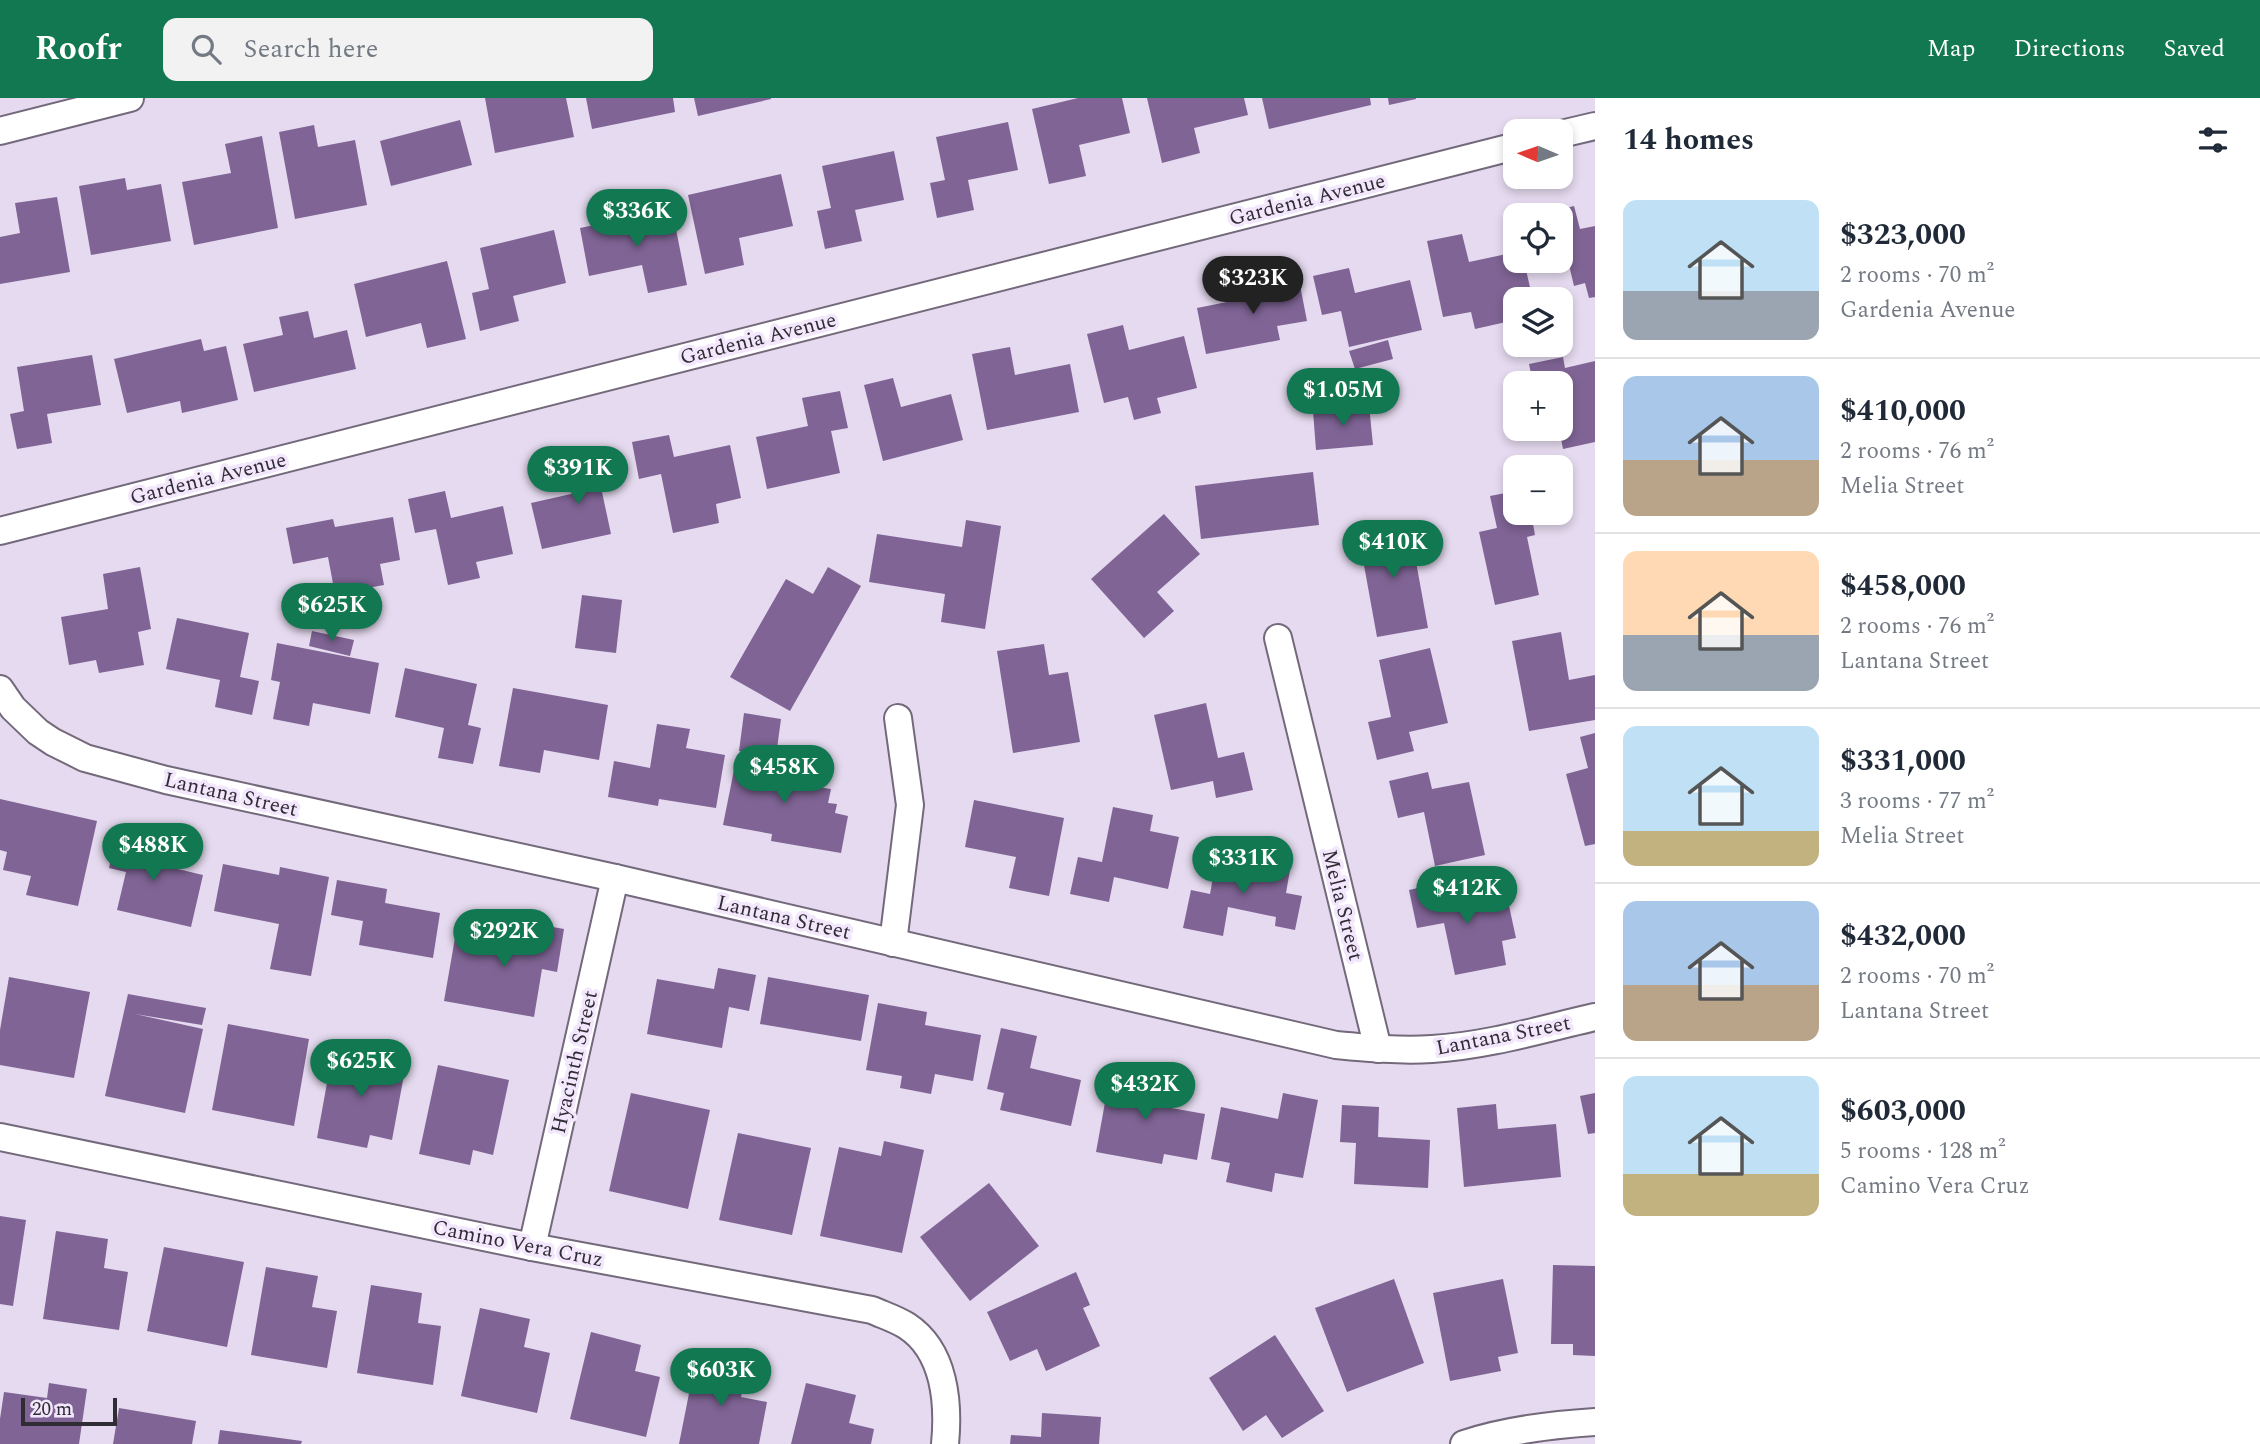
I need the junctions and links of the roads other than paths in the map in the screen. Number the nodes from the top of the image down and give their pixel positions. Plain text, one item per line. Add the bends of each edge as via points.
1 (131, 98) edge
2 (1595, 126) edge
3 (0, 131) edge
4 (1573, 131) edge
5 (1503, 149) edge
6 (0, 531) edge
7 (1278, 638) dead end
8 (0, 689) edge
9 (898, 718) dead end
10 (615, 878) junction
11 (893, 943) junction
12 (1595, 1017) edge
13 (1378, 1049) junction
14 (0, 1137) edge
15 (532, 1247) junction
16 (1595, 1422) edge
17 (945, 1444) edge
18 (1464, 1444) edge

1 - 3 street
2 - 4 street
5 - 6 street, Gardenia Avenue
7 - 13 street, Melia Street
8 - 10 street, Lantana Street via 38,733 85,758 166,780
9 - 11 street via 910,805
10 - 11 street, Lantana Street
10 - 15 street, Hyacinth Street
11 - 13 street, Lantana Street via 1336,1045
12 - 13 street, Lantana Street via 1490,1041 1434,1049
14 - 15 street, Camino Vera Cruz
15 - 17 street, Camino Vera Cruz via 872,1310 908,1326 925,1344 945,1389
16 - 18 street via 1556,1424

